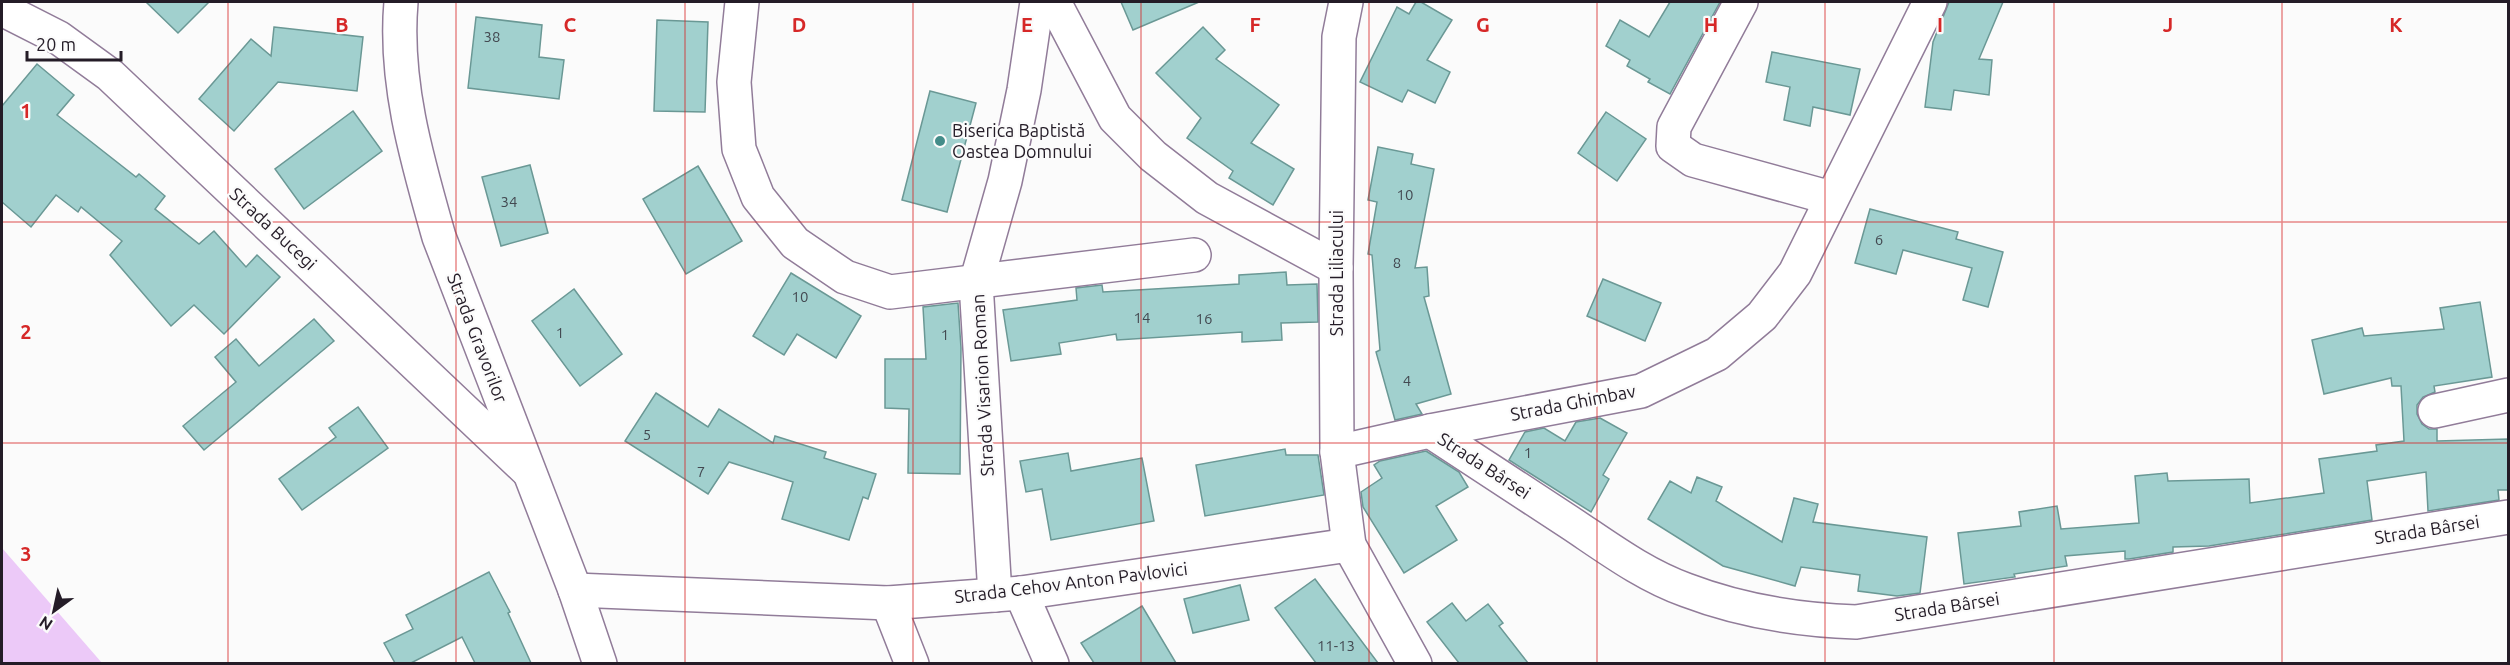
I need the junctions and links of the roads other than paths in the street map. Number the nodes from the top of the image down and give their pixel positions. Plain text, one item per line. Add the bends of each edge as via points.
1 (401, 2) edge
2 (734, 2) edge
3 (1037, 2) edge
4 (1054, 2) edge
5 (1346, 2) edge
6 (1741, 2) edge
7 (1930, 2) edge
8 (2, 9) edge
9 (1831, 198) junction
10 (1194, 255) dead end
11 (1336, 268) junction
12 (976, 283) junction
13 (2508, 395) edge
14 (2435, 411) dead end
15 (1430, 431) junction
16 (1337, 453) junction
17 (528, 471) junction
18 (2508, 518) edge
19 (1349, 545) junction
20 (575, 590) junction
21 (1008, 594) junction
22 (888, 603) junction
23 (600, 663) edge
24 (912, 663) edge
25 (1052, 663) edge
26 (1415, 663) edge

1 - 17 street, Strada Gravorilor via 403,92 422,176 439,237
2 - 12 street via 739,149 758,197 795,243 845,277 890,292
3 - 12 street, Strada Visarion Roman via 1005,181
4 - 11 street via 1115,118 1153,156 1207,198
5 - 11 street, Strada Liliacului via 1339,37
6 - 9 street via 1674,127 1672,146 1693,160
7 - 9 street, Strada Ghimbav
8 - 17 street, Strada Bucegi via 59,38 110,75
9 - 15 street, Strada Ghimbav via 1795,273 1762,316 1717,354 1641,391
10 - 12 street
11 - 16 street, Strada Liliacului
12 - 21 street, Strada Visarion Roman
13 - 14 street
15 - 16 street, Strada Ghimbav
15 - 18 street, Strada Bârsei via 1641,570 1729,605 1813,620 1856,622
16 - 19 street, Strada Liliacului
17 - 20 street, Strada Gravorilor
19 - 21 street, Strada Cehov Anton Pavlovici
19 - 26 street
20 - 22 street, Strada Cehov Anton Pavlovici
20 - 23 street, Strada Gravorilor
21 - 22 street, Strada Cehov Anton Pavlovici
21 - 25 street
22 - 24 street

